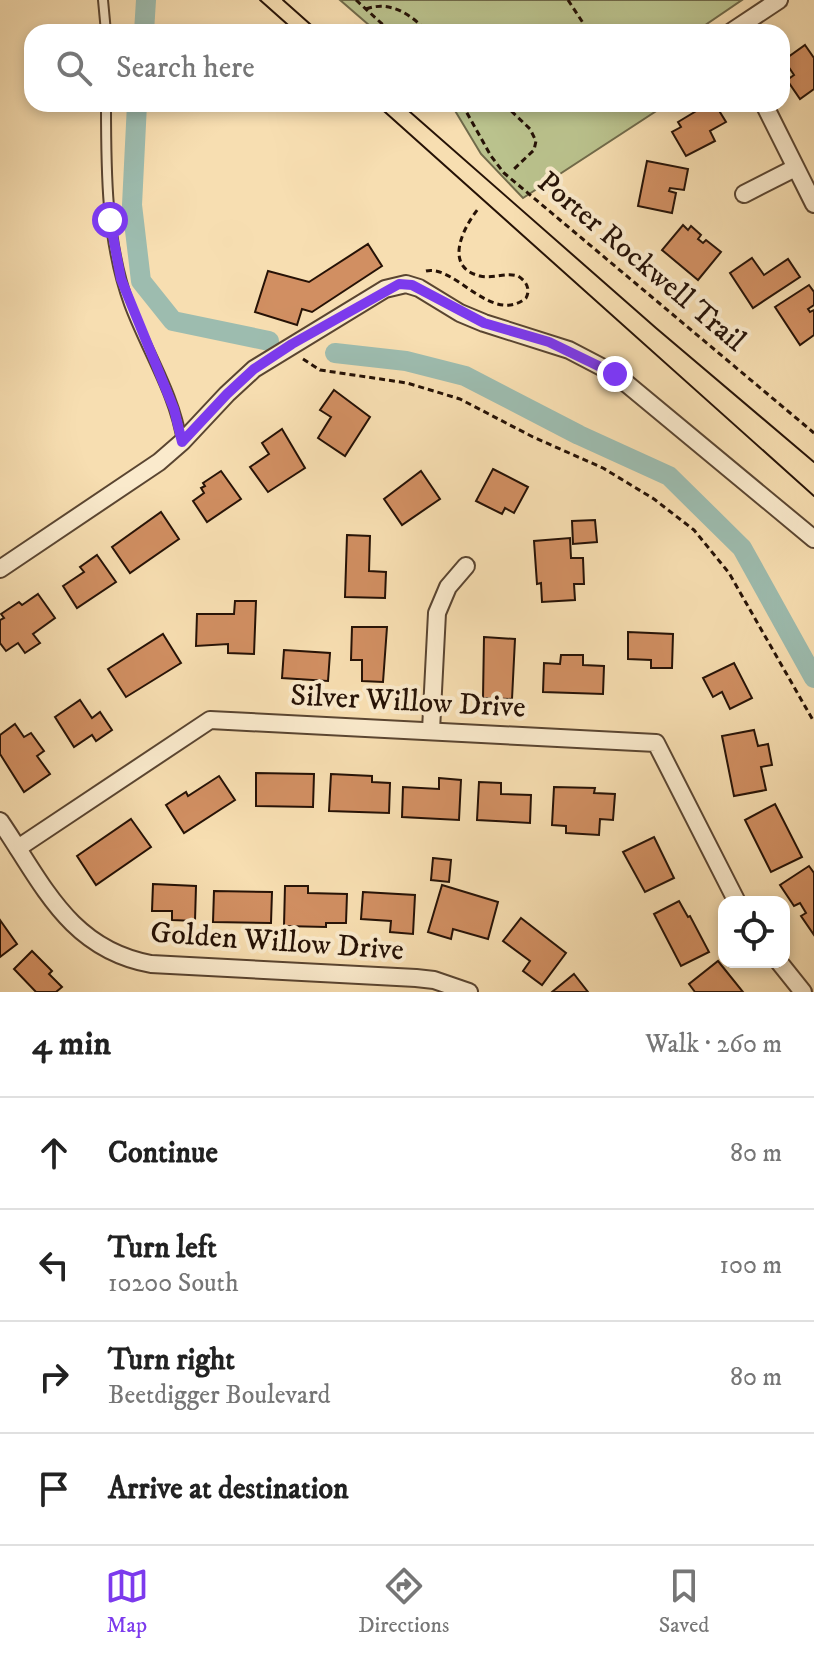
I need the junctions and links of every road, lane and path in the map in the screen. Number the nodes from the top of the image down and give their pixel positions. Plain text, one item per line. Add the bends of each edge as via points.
1 (103, 0) edge
2 (356, 0) edge
3 (568, 0) edge
4 (779, 0) edge
5 (366, 9) junction
6 (105, 24) edge
7 (382, 24) edge
8 (419, 24) edge
9 (584, 24) edge
10 (743, 24) edge
11 (106, 112) edge
12 (466, 112) edge
13 (512, 112) edge
14 (768, 112) edge
15 (795, 168) junction
16 (514, 169) dead end
17 (744, 194) dead end
18 (814, 204) edge
19 (478, 209) dead end
20 (422, 283) junction
21 (300, 356) dead end
22 (814, 433) edge
23 (182, 442) junction
24 (814, 539) edge
25 (466, 566) dead end
26 (0, 569) edge
27 (814, 722) edge
28 (431, 730) junction
29 (0, 821) edge
30 (18, 848) junction
31 (734, 896) edge
32 (784, 968) edge
33 (469, 992) edge
34 (803, 992) edge

1 - 6 lane
2 - 5 path
3 - 9 path
4 - 10 street
5 - 7 path
5 - 8 path via 379,2 394,3
11 - 23 lane via 115,252
12 - 22 path, Porter Rockwell Trail via 504,173
13 - 16 path via 536,141
14 - 15 street
15 - 17 street
15 - 18 street
19 - 20 path via 459,240 462,263 481,276 518,276 526,284 526,298 506,306 438,270 428,270
20 - 23 street via 392,286 264,362
20 - 24 street via 460,313 549,342 615,374
21 - 27 path via 320,370 407,383 460,399 603,468 654,499 694,530 722,563
23 - 26 street
25 - 28 street via 448,587 437,613
28 - 30 street, Silver Willow Drive via 210,720
28 - 31 street, Silver Willow Drive via 656,743
29 - 30 street, Golden Willow Drive
30 - 33 street, Golden Willow Drive via 70,922 99,946 133,961 416,978
32 - 34 street

